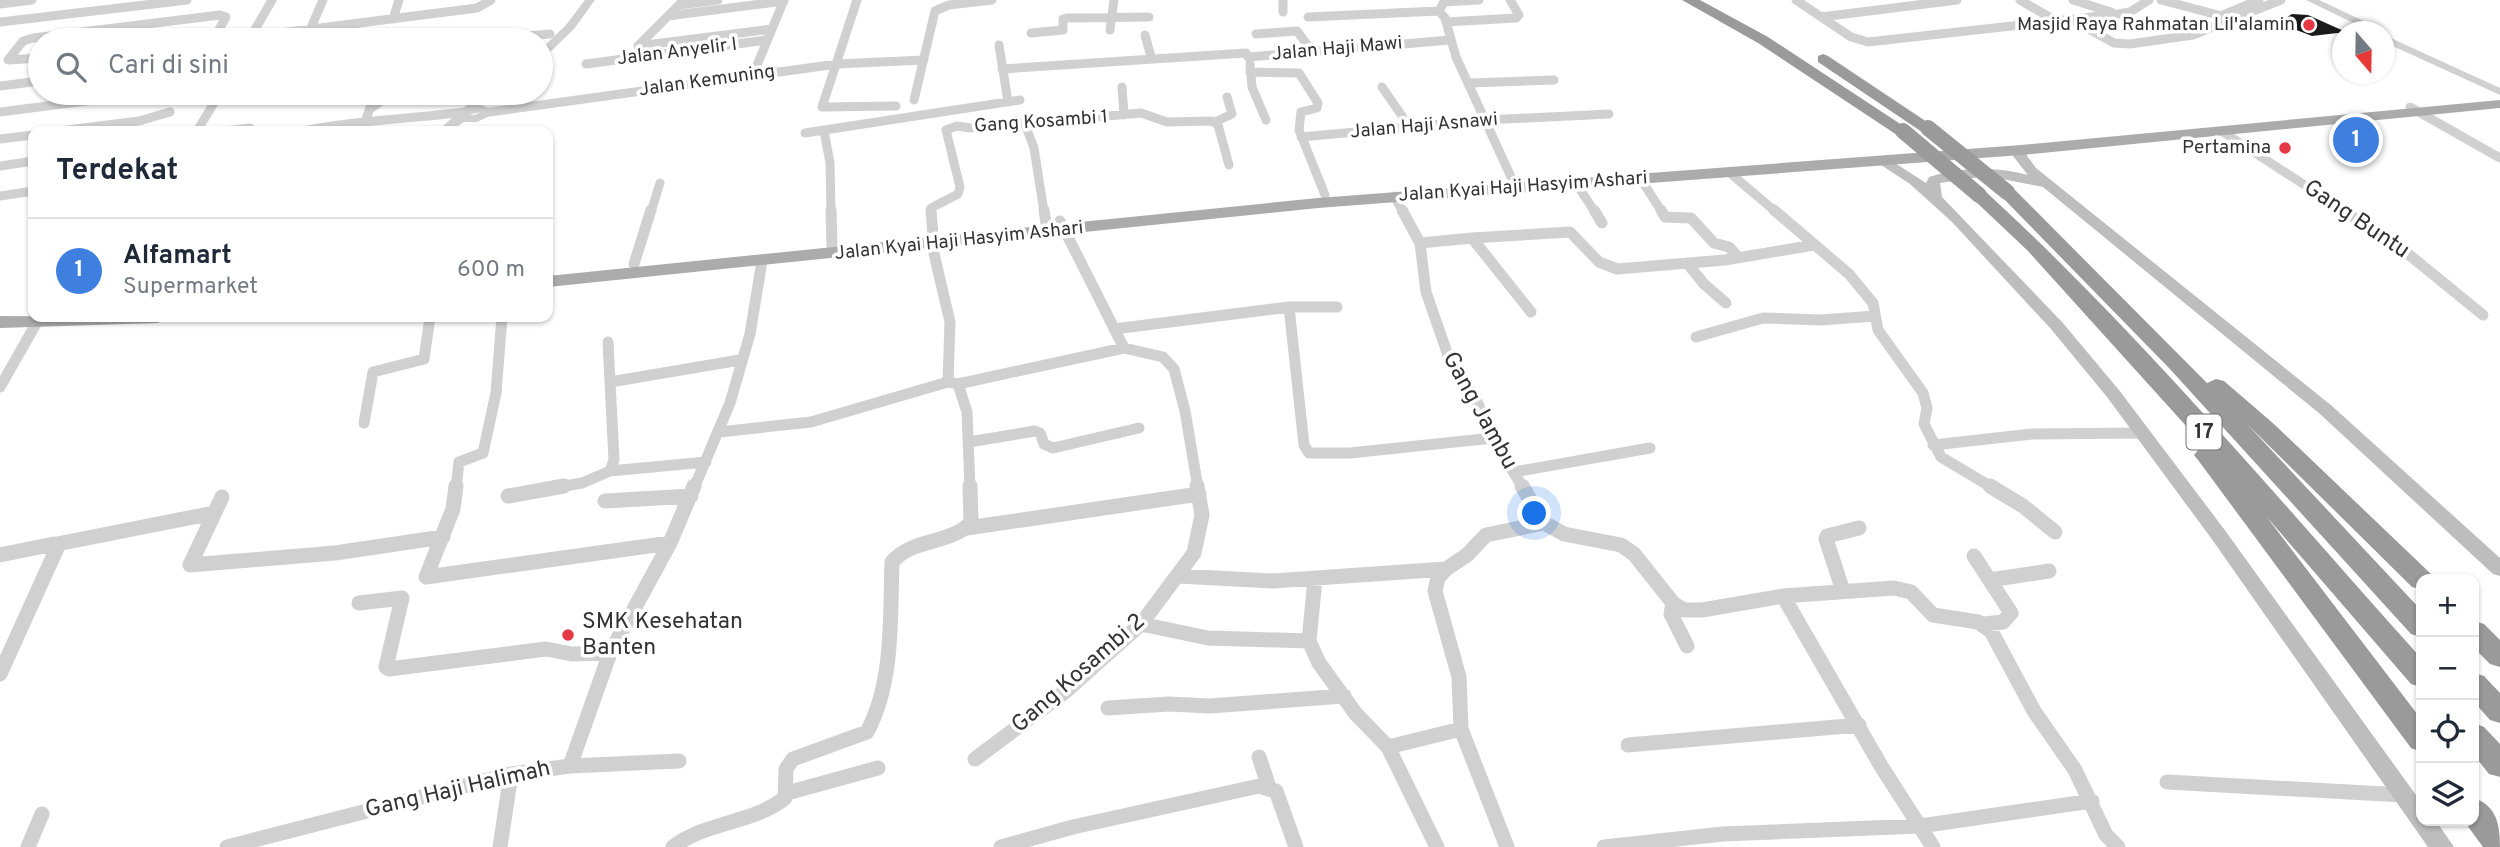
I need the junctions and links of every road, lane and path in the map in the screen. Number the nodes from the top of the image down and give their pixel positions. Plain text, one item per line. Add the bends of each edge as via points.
1 (32, 0) edge
2 (187, 0) edge
3 (272, 0) edge
4 (323, 0) edge
5 (399, 0) edge
6 (491, 0) edge
7 (578, 0) edge
8 (590, 0) edge
9 (718, 0) edge
10 (857, 0) edge
11 (992, 0) edge
12 (1114, 0) edge
13 (1283, 0) edge
14 (1479, 0) edge
15 (1510, 0) edge
16 (1689, 0) edge
17 (1716, 0) edge
18 (1796, 0) edge
19 (1957, 0) edge
20 (2020, 0) edge
21 (2073, 0) edge
22 (2149, 0) edge
23 (2161, 0) edge
24 (2178, 0) edge
25 (2258, 0) edge
26 (2281, 0) edge
27 (2311, 0) edge
28 (784, 1) edge
29 (2300, 1) edge
30 (16, 2) junction
31 (682, 3) edge
32 (0, 4) edge
33 (1401, 4) dead end
34 (471, 5) edge
35 (2272, 5) junction
36 (1409, 10) junction
37 (1439, 11) junction
38 (1283, 12) dead end
39 (2118, 14) junction
40 (668, 16) junction
41 (1308, 16) dead end
42 (1112, 17) junction
43 (1149, 17) dead end
44 (1821, 17) junction
45 (2224, 17) junction
46 (393, 19) junction
47 (2070, 19) junction
48 (0, 21) edge
49 (2056, 21) junction
50 (2345, 21) edge
51 (2358, 21) edge
52 (1446, 22) junction
53 (114, 28) edge
54 (218, 28) edge
55 (256, 28) edge
56 (311, 28) edge
57 (325, 28) edge
58 (553, 29) edge
59 (772, 29) junction
60 (1110, 30) dead end
61 (1031, 33) dead end
62 (1256, 34) dead end
63 (1145, 35) dead end
64 (2395, 37) edge
65 (28, 40) edge
66 (767, 40) junction
67 (1450, 40) junction
68 (553, 43) edge
69 (2395, 43) edge
70 (999, 45) dead end
71 (638, 46) junction
72 (16, 50) junction
73 (1311, 50) junction
74 (0, 52) edge
75 (1150, 57) junction
76 (1248, 57) junction
77 (28, 59) edge
78 (625, 59) junction
79 (924, 60) junction
80 (586, 64) dead end
81 (837, 64) junction
82 (1002, 69) junction
83 (1251, 72) junction
84 (753, 75) junction
85 (1554, 80) dead end
86 (28, 82) edge
87 (1470, 83) junction
88 (2500, 84) edge
89 (0, 86) edge
90 (1122, 87) dead end
91 (1382, 87) dead end
92 (2500, 92) edge
93 (1227, 97) dead end
94 (914, 100) dead end
95 (1020, 100) dead end
96 (553, 101) edge
97 (1008, 102) junction
98 (2500, 102) edge
99 (55, 105) edge
100 (213, 105) edge
101 (371, 105) edge
102 (376, 105) edge
103 (476, 105) edge
104 (491, 105) edge
105 (525, 105) edge
106 (896, 106) dead end
107 (370, 109) junction
108 (487, 110) junction
109 (2415, 110) junction
110 (0, 112) edge
111 (170, 112) dead end
112 (1609, 114) dead end
113 (1125, 115) junction
114 (466, 116) junction
115 (1266, 120) dead end
116 (139, 121) junction
117 (1486, 121) junction
118 (1215, 122) junction
119 (1025, 124) junction
120 (99, 126) edge
121 (136, 126) edge
122 (200, 126) edge
123 (327, 126) edge
124 (348, 126) edge
125 (364, 126) edge
126 (369, 126) edge
127 (403, 126) edge
128 (451, 126) edge
129 (462, 126) edge
130 (1409, 126) junction
131 (1928, 128) joint
132 (2228, 129) junction
133 (824, 131) junction
134 (1903, 131) joint
135 (805, 133) dead end
136 (28, 136) edge
137 (1301, 137) junction
138 (0, 139) edge
139 (2021, 150) junction
140 (2500, 158) edge
141 (1882, 161) junction
142 (28, 162) edge
143 (1229, 164) dead end
144 (0, 166) edge
145 (1730, 173) junction
146 (1640, 178) junction
147 (1512, 179) junction
148 (1575, 182) junction
149 (660, 183) dead end
150 (2054, 190) junction
151 (28, 192) edge
152 (1325, 195) junction
153 (0, 196) edge
154 (1394, 196) junction
155 (1936, 196) junction
156 (1602, 223) dead end
157 (1057, 225) junction
158 (1472, 238) junction
159 (933, 241) junction
160 (1420, 243) junction
161 (1814, 245) junction
162 (832, 246) junction
163 (1739, 258) junction
164 (762, 261) junction
165 (1687, 263) junction
166 (634, 264) junction
167 (553, 272) edge
168 (553, 282) edge
169 (2075, 291) junction
170 (2108, 292) junction
171 (1726, 303) dead end
172 (1289, 307) junction
173 (1337, 307) dead end
174 (0, 311) edge
175 (1531, 312) dead end
176 (2483, 315) dead end
177 (28, 316) edge
178 (1875, 316) junction
179 (28, 318) edge
180 (0, 322) edge
181 (32, 322) edge
182 (429, 322) edge
183 (502, 322) edge
184 (1114, 329) junction
185 (1696, 337) dead end
186 (608, 342) dead end
187 (1124, 348) junction
188 (740, 360) junction
189 (610, 382) junction
190 (953, 383) junction
191 (0, 387) edge
192 (364, 423) dead end
193 (1139, 428) dead end
194 (719, 432) junction
195 (2144, 433) junction
196 (1493, 438) junction
197 (969, 442) junction
198 (1933, 445) junction
199 (1650, 448) dead end
200 (706, 463) junction
201 (610, 471) junction
202 (1514, 472) junction
203 (1199, 494) junction
204 (508, 496) dead end
205 (691, 496) junction
206 (222, 497) dead end
207 (605, 501) dead end
208 (214, 513) junction
209 (1544, 523) junction
210 (967, 528) junction
211 (1859, 528) dead end
212 (2055, 532) dead end
213 (443, 537) junction
214 (670, 543) junction
215 (57, 544) junction
216 (0, 555) edge
217 (1974, 556) dead end
218 (1446, 569) junction
219 (2500, 569) edge
220 (2049, 571) dead end
221 (2416, 575) edge
222 (1178, 576) junction
223 (1315, 579) junction
224 (1990, 580) junction
225 (1843, 591) junction
226 (1783, 596) junction
227 (359, 603) dead end
228 (1673, 603) junction
229 (2416, 622) edge
230 (1141, 624) junction
231 (1984, 624) junction
232 (2479, 636) edge
233 (1309, 641) junction
234 (1687, 646) dead end
235 (610, 653) junction
236 (3, 656) edge
237 (2500, 657) edge
238 (2416, 670) edge
239 (0, 674) edge
240 (2479, 689) edge
241 (1344, 696) junction
242 (1108, 708) dead end
243 (2500, 712) edge
244 (1859, 725) junction
245 (1461, 729) junction
246 (2416, 733) edge
247 (2479, 741) edge
248 (1628, 745) dead end
249 (1388, 747) junction
250 (1259, 757) dead end
251 (975, 759) dead end
252 (679, 761) dead end
253 (2500, 765) edge
254 (570, 766) junction
255 (878, 768) dead end
256 (511, 774) junction
257 (2167, 782) dead end
258 (1269, 787) junction
259 (787, 793) junction
260 (2403, 794) junction
261 (2092, 801) junction
262 (2416, 812) edge
263 (42, 814) dead end
264 (2479, 818) edge
265 (1920, 826) junction
266 (2426, 826) edge
267 (496, 846) edge
268 (2114, 846) edge
269 (2500, 846) edge
270 (28, 847) edge
271 (227, 847) edge
272 (673, 847) edge
273 (1000, 847) edge
274 (1296, 847) edge
275 (1437, 847) edge
276 (1507, 847) edge
277 (1604, 847) edge
278 (1933, 847) edge
279 (2442, 847) edge

1 - 30 street
2 - 48 street
3 - 55 street
4 - 56 street
5 - 46 street
6 - 34 street via 482,6
7 - 58 street
8 - 68 street
9 - 31 street
10 - 81 street
11 - 79 street via 935,11
12 - 42 street
13 - 38 street
14 - 37 street via 1444,2
15 - 52 street via 1516,18
16 - 134 highway, 17 via 1763,40
17 - 131 highway, 17 via 1854,78
18 - 44 street
19 - 44 street
20 - 49 street
21 - 39 street
22 - 39 street
23 - 45 street
24 - 45 street
25 - 35 street
25 - 45 street
26 - 35 street
27 - 29 street
27 - 51 street
28 - 40 street
28 - 59 street
29 - 50 street
30 - 32 street
30 - 48 street
31 - 40 street
33 - 36 street
34 - 46 street
35 - 45 street via 2240,18
36 - 37 street
36 - 41 street
37 - 52 street
39 - 47 street
40 - 71 street
42 - 43 street
42 - 60 street
42 - 61 street via 1065,18 1063,30
44 - 49 street via 1863,41
45 - 47 street via 2183,38 2120,44
46 - 57 street
47 - 49 street
52 - 67 street
53 - 54 street via 226,17
59 - 66 street
59 - 71 street
62 - 73 street via 1297,31
63 - 75 street
64 - 88 street
65 - 72 street
66 - 78 street, Jalan Anyelir I
66 - 84 street
67 - 73 street, Jalan Haji Mawi
67 - 87 street
69 - 92 street
70 - 82 street
71 - 78 street
72 - 74 street
72 - 77 street via 8,60
73 - 76 street, Jalan Haji Mawi
75 - 76 street via 1244,53
75 - 82 street
76 - 83 street, Jalan Haji Mawi
78 - 80 street, Jalan Anyelir I
79 - 81 street, Jalan Kemuning
79 - 94 street
81 - 84 street, Jalan Kemuning
81 - 106 street via 822,108
82 - 97 street
83 - 115 street, Jalan Haji Mawi via 1252,87
83 - 137 street via 1299,73 1318,105 1300,113
84 - 96 street, Jalan Kemuning
85 - 87 street
86 - 89 street
87 - 117 street
90 - 113 street
91 - 130 street
93 - 118 street via 1231,114
95 - 97 street
97 - 133 street
98 - 109 main road, Jalan Kyai Haji Hasyim Ashari
99 - 110 street
100 - 122 street
101 - 107 street
102 - 107 street
103 - 114 street
104 - 108 street
105 - 108 street, Jalan Kemuning
107 - 125 street
108 - 114 street
109 - 132 main road, Jalan Kyai Haji Hasyim Ashari
109 - 140 street
111 - 116 street
112 - 117 street, Jalan Haji Asnawi
113 - 118 street, Gang Kosambi 1
113 - 119 street, Gang Kosambi 1
114 - 126 street
114 - 127 street
114 - 128 street
114 - 129 street
116 - 120 street
116 - 121 street
117 - 130 street, Jalan Haji Asnawi
117 - 147 street
118 - 143 street
119 - 157 street
119 - 159 street, Gang Kosambi 1 via 946,130 960,187 958,194 931,208
123 - 124 street
130 - 137 street, Jalan Haji Asnawi
131 - 170 highway, 17, bridge via 2007,192
132 - 139 main road, Jalan Kyai Haji Hasyim Ashari
132 - 147 main road, Jalan Kyai Haji Hasyim Ashari
132 - 176 street, Gang Buntu via 2402,248
133 - 135 street
133 - 162 street via 830,163
134 - 169 highway, 17, bridge via 2035,247
136 - 138 street
137 - 152 street
139 - 141 main road, Jalan Kyai Haji Hasyim Ashari
139 - 150 main road via 2023,163
141 - 145 main road, Jalan Kyai Haji Hasyim Ashari
141 - 155 main road
142 - 144 street
145 - 146 main road, Jalan Kyai Haji Hasyim Ashari
145 - 161 street
146 - 148 main road, Jalan Kyai Haji Hasyim Ashari
146 - 163 street via 1665,217 1691,218 1714,243 1730,248
147 - 152 main road, Jalan Kyai Haji Hasyim Ashari
148 - 154 main road, Jalan Kyai Haji Hasyim Ashari
148 - 156 street
149 - 166 street
150 - 155 main road via 2019,176 1981,171 1934,180
150 - 219 main road via 2326,410
151 - 153 street
152 - 157 main road, Jalan Kyai Haji Hasyim Ashari
154 - 157 main road, Jalan Kyai Haji Hasyim Ashari
154 - 160 street, Gang Jambu
155 - 195 main road via 2022,287
157 - 159 main road, Jalan Kyai Haji Hasyim Ashari
157 - 184 street
158 - 160 street
158 - 165 street via 1570,232 1599,262 1613,269
158 - 175 street
159 - 162 main road, Jalan Kyai Haji Hasyim Ashari
159 - 164 main road, Jalan Kyai Haji Hasyim Ashari
159 - 190 street, Gang Kosambi 1 via 950,323
160 - 196 street, Gang Jambu via 1424,284 1442,345 1475,397
161 - 163 street
161 - 178 street via 1849,274 1873,303
162 - 166 main road, Jalan Kyai Haji Hasyim Ashari
163 - 165 street
164 - 168 main road, Jalan Kyai Haji Hasyim Ashari
164 - 188 street, Gang Haji Halimah via 750,334
165 - 171 street
166 - 167 main road, Jalan Kyai Haji Hasyim Ashari
169 - 238 highway, 17
169 - 246 highway via 2266,531
170 - 221 highway via 2267,430
170 - 229 highway, 17
172 - 173 street
172 - 184 street
172 - 196 street via 1304,445 1309,453
174 - 177 main road
178 - 185 street via 1763,318
178 - 198 street via 1878,330 1923,393 1927,408 1924,424
179 - 180 main road
181 - 191 street
182 - 192 street via 424,359 373,372
183 - 213 street via 496,393 484,449 481,455 459,462 453,509
184 - 187 street
186 - 189 street
187 - 190 street
187 - 203 street, Gang Kosambi 2 via 1163,357 1174,369
188 - 189 street
188 - 194 street, Gang Haji Halimah
189 - 201 street via 614,460
190 - 194 street via 810,422
190 - 197 street, Gang Kosambi 1 via 967,412
193 - 197 street via 1053,448 1044,444 1035,430
194 - 200 street, Gang Haji Halimah
195 - 198 street via 2032,434
195 - 260 main road
196 - 202 street, Gang Jambu
197 - 210 street, Gang Kosambi 1 via 972,517
198 - 212 street via 1956,468 2023,506
199 - 202 street
200 - 201 street
200 - 205 street, Gang Haji Halimah
201 - 204 street via 582,483
202 - 209 street, Gang Jambu
203 - 210 street
203 - 222 street, Gang Kosambi 2 via 1200,536
205 - 207 street
205 - 214 street, Gang Haji Halimah
206 - 208 street
208 - 213 street via 190,565 335,553
208 - 215 street
209 - 218 street via 1486,535
209 - 228 street via 1564,534 1621,545
210 - 259 street via 956,536 906,549 892,562 888,629 873,725 860,737 793,758 786,769
211 - 225 street via 1826,539
213 - 214 street via 426,573 429,579
214 - 235 street, Gang Haji Halimah
215 - 216 street
215 - 236 street
217 - 224 street
218 - 223 street
218 - 245 street via 1435,591 1459,680
220 - 224 street
222 - 223 street
222 - 230 street, Gang Kosambi 2
223 - 233 street
224 - 231 street via 2011,613 2003,621
225 - 226 street
225 - 231 street via 1906,590 1933,615
226 - 228 street via 1702,610 1684,610
226 - 244 street
227 - 235 street via 401,598 389,669 546,649
228 - 234 street via 1671,614
230 - 233 street via 1208,638
230 - 251 street, Gang Kosambi 2 via 1066,691
231 - 261 street
232 - 237 highway
233 - 241 street
235 - 254 street, Gang Haji Halimah
236 - 239 street
240 - 243 highway
241 - 242 street
241 - 249 street
244 - 248 street
244 - 265 street
245 - 249 street
245 - 276 street
247 - 253 highway
249 - 275 street
250 - 258 street
252 - 254 street
254 - 256 street, Gang Haji Halimah
255 - 259 street
256 - 267 street
256 - 271 street, Gang Haji Halimah
257 - 260 street
258 - 273 street via 1246,787
258 - 274 street via 1280,797
259 - 272 street via 772,808 716,826
260 - 262 main road
261 - 265 street
261 - 268 street
263 - 270 street
264 - 269 highway
265 - 277 street via 1724,834
265 - 278 street
266 - 279 main road

